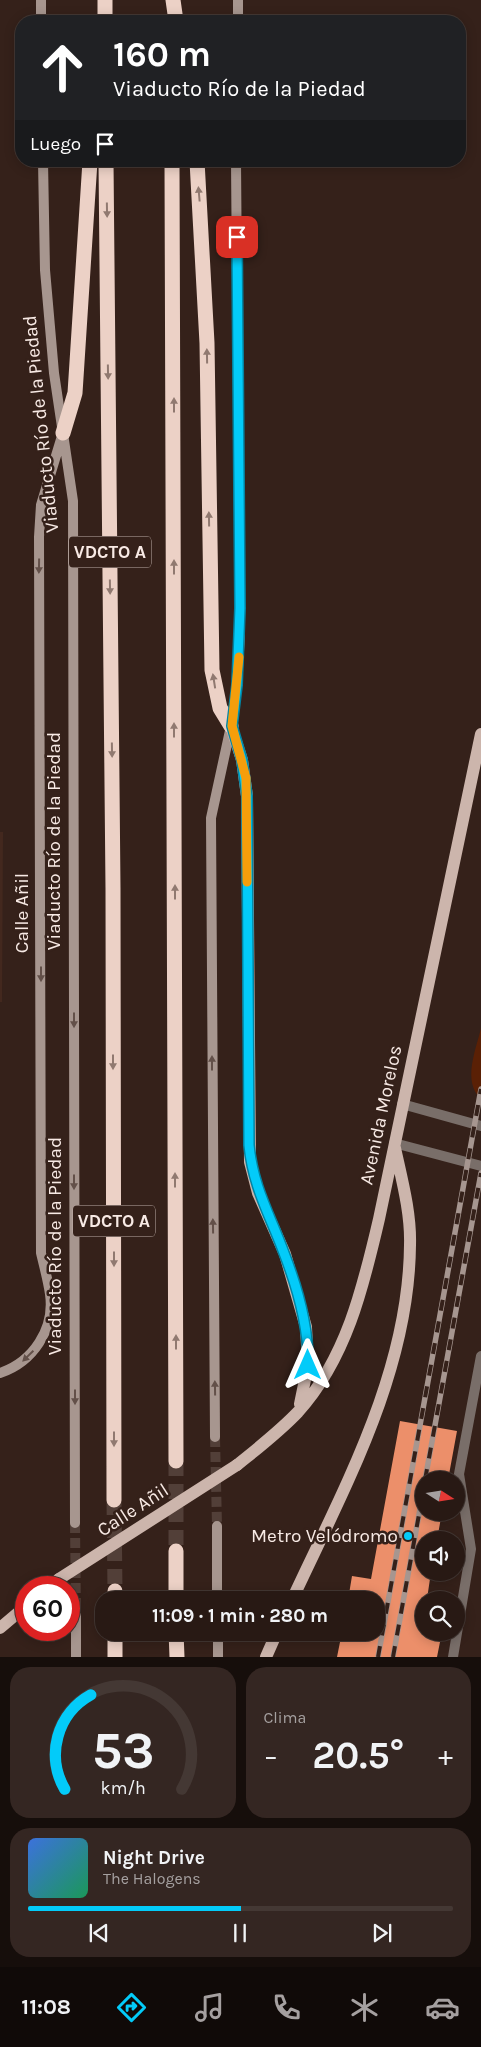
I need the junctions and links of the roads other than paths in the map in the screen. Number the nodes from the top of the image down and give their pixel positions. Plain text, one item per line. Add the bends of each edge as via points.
1 (41, 0) edge
2 (105, 0) edge
3 (172, 0) edge
4 (238, 0) edge
5 (41, 15) edge
6 (105, 15) edge
7 (171, 15) edge
8 (175, 15) edge
9 (238, 15) edge
10 (43, 167) edge
11 (90, 167) edge
12 (106, 167) edge
13 (172, 167) edge
14 (196, 167) edge
15 (236, 167) edge
16 (63, 433) junction
17 (232, 726) junction
18 (481, 734) edge
19 (402, 1104) junction
20 (481, 1126) edge
21 (394, 1143) junction
22 (481, 1166) edge
23 (481, 1356) edge
24 (0, 1373) edge
25 (298, 1412) junction
26 (215, 1437) tunnel mouth
27 (176, 1461) tunnel mouth
28 (237, 1465) joint
29 (114, 1500) tunnel mouth
30 (75, 1524) tunnel mouth
31 (217, 1526) tunnel mouth
32 (176, 1551) tunnel mouth
33 (65, 1576) edge
34 (176, 1591) edge
35 (217, 1591) edge
36 (296, 1591) edge
37 (15, 1615) edge
38 (0, 1628) edge
39 (76, 1641) edge
40 (115, 1641) edge
41 (176, 1641) edge
42 (218, 1641) edge
43 (273, 1641) edge
44 (76, 1657) edge
45 (115, 1657) edge
46 (176, 1657) edge
47 (218, 1657) edge
48 (266, 1657) edge
49 (453, 1657) edge

1 - 5 main road
2 - 6 highway
3 - 7 highway
3 - 8 highway
4 - 9 main road
10 - 16 main road, Viaducto Río de la Piedad via 45,270
11 - 16 highway via 75,393
12 -> 29 highway, VDCTO A via 113,888
27 -> 13 highway, VDCTO A
17 -> 14 highway via 220,708 212,670 207,343
15 - 17 main road via 240,608
16 -> 24 main road, Calle Añil via 41,505 39,537 40,1253 50,1310 43,1338 34,1351 23,1362
16 -> 30 main road, Viaducto Río de la Piedad via 73,501
17 - 25 main road via 242,760 247,796 250,1162 258,1193 285,1254 306,1327 308,1365
26 -> 17 main road via 211,818
18 - 19 main road, Avenida Morelos
19 - 20 street
19 - 21 main road, Avenida Morelos
21 - 22 street
21 - 25 main road, Avenida Morelos via 371,1254 349,1325 335,1359
21 - 36 main road via 408,1209 410,1244 399,1337 379,1405
23 - 49 street via 460,1474 471,1549
25 - 28 main road, Avenida Morelos
28 - 33 main road, Calle Añil, bridge
31 - 35 main road
32 - 34 highway
37 - 38 main road
39 - 44 main road
40 - 45 highway
41 - 46 highway
42 - 47 main road
43 - 48 main road

